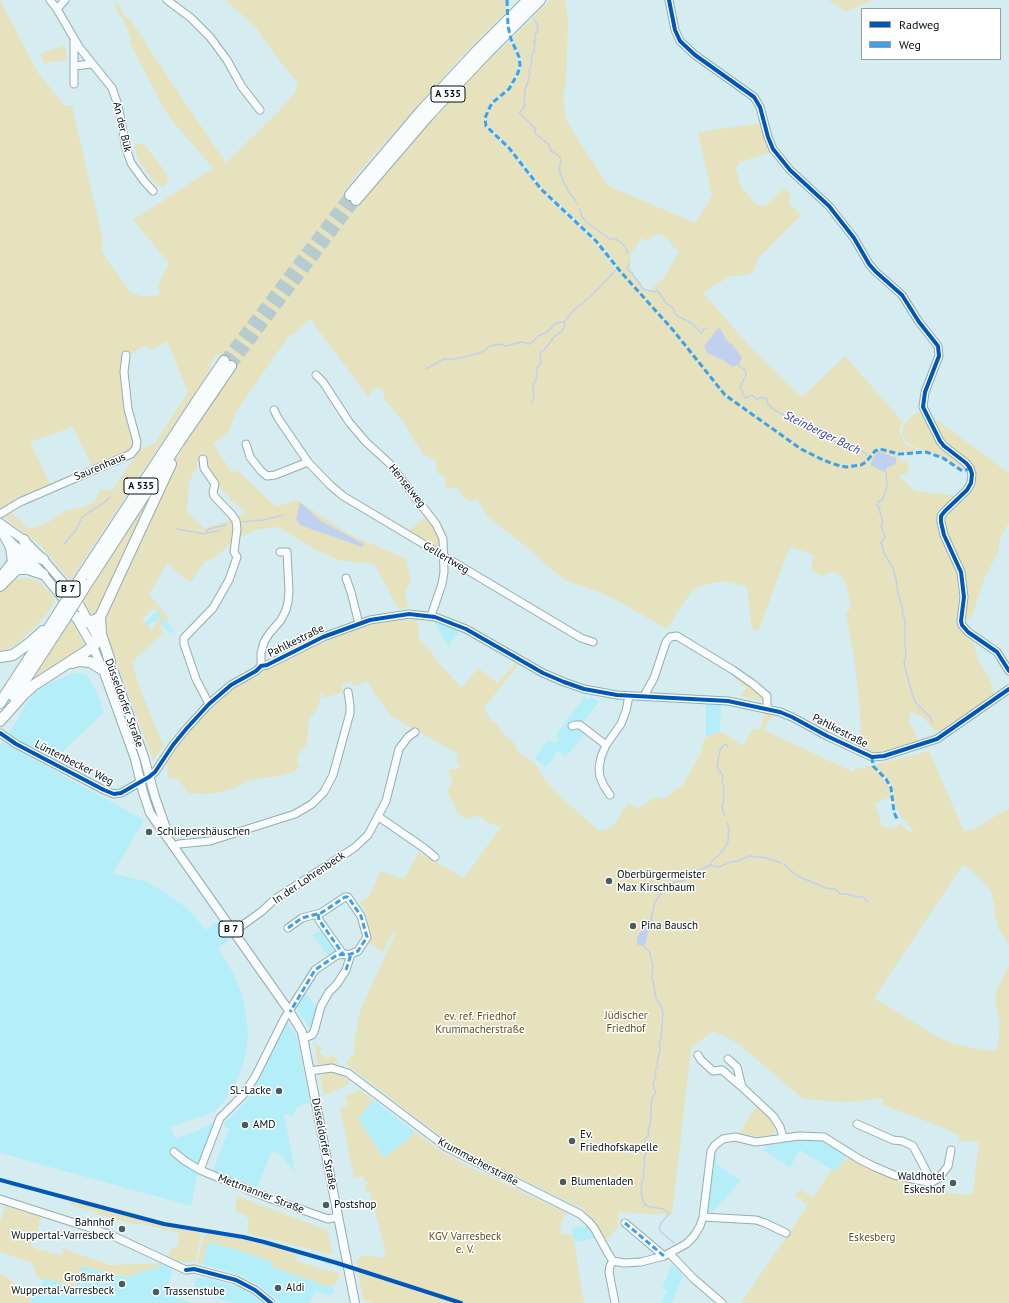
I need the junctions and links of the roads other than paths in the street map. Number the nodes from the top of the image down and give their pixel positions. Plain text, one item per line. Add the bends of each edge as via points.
1 (50, 0) edge
2 (65, 0) edge
3 (166, 0) edge
4 (528, 0) edge
5 (540, 0) edge
6 (669, 0) edge
7 (57, 9) junction
8 (74, 40) junction
9 (480, 54) junction
10 (92, 64) junction
11 (74, 66) junction
12 (74, 84) dead end
13 (260, 110) dead end
14 (153, 191) dead end
15 (353, 198) tunnel mouth
16 (126, 355) dead end
17 (316, 375) dead end
18 (274, 410) dead end
19 (179, 442) junction
20 (246, 444) dead end
21 (203, 459) dead end
22 (308, 462) junction
23 (0, 514) edge
24 (0, 523) edge
25 (2, 534) edge
26 (24, 540) junction
27 (280, 552) dead end
28 (26, 556) junction
29 (444, 557) junction
30 (43, 559) junction
31 (15, 565) junction
32 (44, 574) junction
33 (346, 578) dead end
34 (0, 579) edge
35 (84, 581) junction
36 (0, 586) edge
37 (75, 616) junction
38 (431, 616) junction
39 (100, 617) junction
40 (57, 621) junction
41 (90, 622) junction
42 (359, 624) junction
43 (97, 635) junction
44 (593, 642) dead end
45 (93, 647) junction
46 (0, 657) edge
47 (110, 661) junction
48 (66, 664) junction
49 (261, 666) junction
50 (103, 670) junction
51 (1009, 671) edge
52 (1009, 689) edge
53 (348, 692) dead end
54 (629, 696) junction
55 (644, 696) junction
56 (0, 703) edge
57 (209, 704) junction
58 (767, 709) junction
59 (0, 720) edge
60 (572, 726) dead end
61 (415, 732) dead end
62 (0, 733) edge
63 (606, 745) junction
64 (149, 777) junction
65 (141, 782) junction
66 (610, 795) dead end
67 (378, 817) junction
68 (173, 846) junction
69 (435, 857) dead end
70 (318, 914) junction
71 (288, 928) dead end
72 (233, 932) junction
73 (347, 954) junction
74 (290, 1012) junction
75 (304, 1038) junction
76 (698, 1054) dead end
77 (728, 1059) dead end
78 (310, 1071) junction
79 (742, 1087) junction
80 (857, 1124) dead end
81 (783, 1137) junction
82 (951, 1150) dead end
83 (174, 1152) dead end
84 (200, 1170) junction
85 (932, 1182) junction
86 (0, 1199) edge
87 (338, 1217) junction
88 (703, 1217) junction
89 (625, 1223) dead end
90 (786, 1233) dead end
91 (667, 1255) junction
92 (614, 1261) junction
93 (271, 1303) edge
94 (354, 1303) edge
95 (615, 1303) edge
96 (722, 1303) edge

1 - 7 street, An der Bük
2 - 7 street
3 - 13 street via 191,18 210,37
4 - 9 highway, A 535
5 - 9 highway, A 535
6 - 51 street via 680,41 695,55 754,97 760,107 773,148 790,170 829,206 854,238 869,264 902,295 919,322 936,341 940,352 925,392 923,406 940,441 966,463 972,474 971,483 966,490 941,516 944,535 961,572 964,597 961,622 968,632 997,652
7 - 8 street, An der Bük
8 - 10 street, An der Bük
8 - 11 street, An der Bük
9 - 15 highway, A 535 via 422,110
10 - 11 street
10 - 14 street, An der Bük via 115,94 131,162
11 - 12 street, An der Bük
16 - 23 street, Saurenhaus via 124,372 136,448 131,454 20,502
17 - 29 street, Henselweg via 349,422 389,464 431,516 441,534
18 - 22 street, Gellertweg
19 - 35 highway, A 535
19 - 35 highway, A 535 via 228,364 201,395
19 - 39 highway
20 - 22 street via 250,457 267,476
21 - 57 street via 204,468 215,483 213,495 232,515 237,529 234,552 237,557 225,589 213,608 184,638 196,679
22 - 29 street, Gellertweg via 343,496
24 - 26 main road, Düsseldorfer Straße / B 7
25 - 28 main road, Düsseldorfer Straße / B 7
25 - 31 highway via 11,547
26 - 28 highway
26 - 30 main road, Düsseldorfer Straße / B 7
27 - 49 street via 287,552 288,602 281,620 264,642
28 - 30 highway via 32,555
28 - 31 highway via 19,557
28 - 32 main road, Düsseldorfer Straße / B 7
29 - 38 street, Henselweg via 442,584
29 - 44 street, Gellertweg via 581,638
30 - 41 main road, Düsseldorfer Straße / B 7 via 71,593
31 - 32 highway
31 - 34 highway
31 - 36 highway
32 - 37 main road, Düsseldorfer Straße / B 7
33 - 42 street
35 - 40 highway, A 535, bridge
37 - 41 highway
37 - 45 main road, Düsseldorfer Straße / B 7
38 - 42 street, Pahlkestraße via 398,615
38 - 54 street, Pahlkestraße via 466,629 543,673 564,682 596,691
39 - 41 highway
39 - 47 highway via 101,634
40 - 46 highway via 20,651
40 - 56 highway, A 535
40 - 59 highway, A 535
41 - 43 main road, Düsseldorfer Straße / B 7
42 - 49 street, Pahlkestraße via 323,637
43 - 45 highway
43 - 47 main road, Düsseldorfer Straße / B 7
45 - 48 highway
45 - 50 main road, Düsseldorfer Straße / B 7
47 - 64 main road, Düsseldorfer Straße / B 7
48 - 50 highway via 85,661
48 - 59 highway via 34,685
49 - 57 street, Pahlkestraße via 231,685
50 - 65 main road, Düsseldorfer Straße / B 7
52 - 58 street, Pahlkestraße via 937,739 878,757 863,754 792,717
53 - 68 street via 350,713 333,775 324,792 312,804 295,814 210,841
54 - 55 street, Pahlkestraße
54 - 63 street via 621,724
55 - 58 street, Pahlkestraße via 714,699
55 - 58 street via 654,678 665,644 668,639 675,636 753,684 767,696
57 - 64 street, Pahlkestraße via 174,743 162,763
60 - 63 street via 580,725
61 - 67 street, In der Lohrenbeck via 399,749 390,789
62 - 65 street, Lüntenbecker Weg via 110,793 122,793
63 - 66 street via 601,757 600,772
64 - 65 street
64 - 68 main road, Düsseldorfer Straße / B 7
65 - 68 main road, Düsseldorfer Straße / B 7 via 150,813
67 - 69 street
67 - 72 street, In der Lohrenbeck via 368,835 354,848 275,900
68 - 72 main road, Düsseldorfer Straße / B 7
70 - 71 street via 302,918
70 - 73 street via 319,920
70 - 73 street via 348,897 360,916 367,937 358,951
72 - 74 main road, Düsseldorfer Straße / B 7
73 - 74 street via 336,955 315,970
73 - 75 street via 346,970 320,1006 314,1032
74 - 75 main road, Düsseldorfer Straße / B 7
74 - 84 street via 255,1077 243,1095 220,1118
75 - 78 main road, Düsseldorfer Straße / B 7
76 - 79 street via 713,1071 722,1070
77 - 79 street via 737,1067
78 - 87 main road, Düsseldorfer Straße / B 7
78 - 92 street, Krummacherstraße via 334,1069 348,1073 446,1147 580,1214 592,1225 608,1256
79 - 81 street via 773,1116
80 - 85 street via 913,1146
81 - 85 street via 824,1138 875,1168 910,1180
81 - 88 street via 756,1142 735,1137 714,1145
82 - 85 street via 948,1166 939,1178
83 - 84 street, Mettmanner Straße
84 - 87 street, Mettmanner Straße via 328,1219
86 - 93 street via 109,1234 186,1270 194,1269 236,1280 255,1290
87 - 94 main road, Düsseldorfer Straße / B 7
88 - 90 street via 756,1220
88 - 91 street via 692,1239
89 - 91 street
91 - 92 street via 634,1263
91 - 96 street
92 - 95 street via 609,1272

